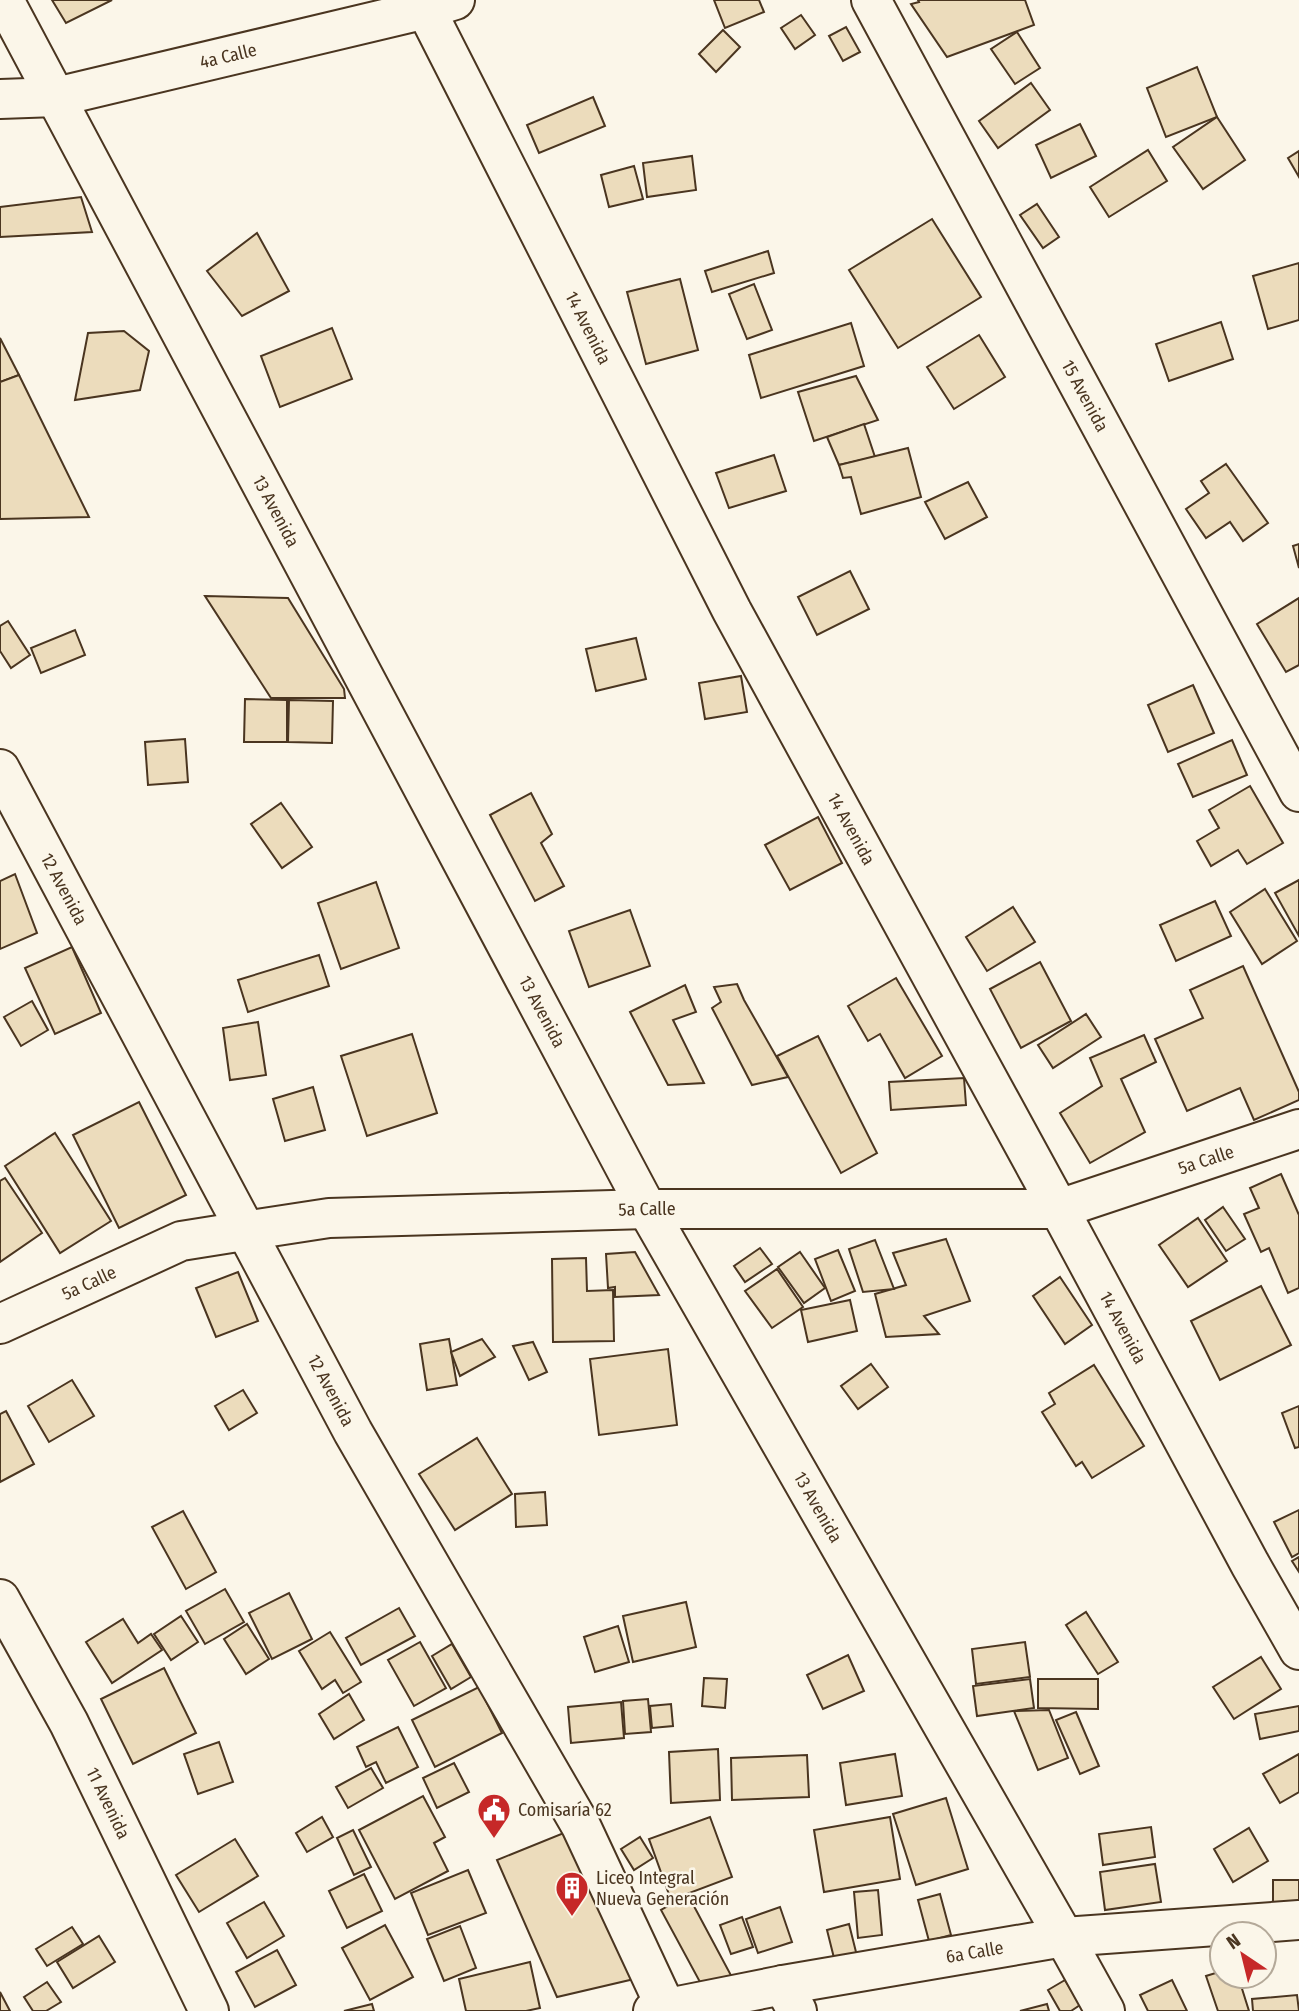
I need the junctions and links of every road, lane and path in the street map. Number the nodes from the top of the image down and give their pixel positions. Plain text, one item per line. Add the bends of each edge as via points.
1 (4, 0) edge
2 (871, 0) edge
3 (434, 3) edge
4 (56, 97) junction
5 (0, 99) edge
6 (0, 769) edge
7 (1299, 792) edge
8 (1299, 1129) edge
9 (647, 1209) junction
10 (1059, 1209) junction
11 (244, 1231) junction
12 (0, 1324) edge
13 (0, 1599) edge
14 (1299, 1650) edge
15 (1299, 1920) edge
16 (1065, 1937) junction
17 (790, 1998) edge
18 (659, 2010) edge
19 (209, 2011) edge
20 (1105, 2011) edge

1 - 4 street, 13 Avenida
2 - 7 street, 15 Avenida
3 - 4 street, 4a Calle
3 - 10 street, 14 Avenida via 732,611
4 - 5 street, 4a Calle
4 - 9 street, 13 Avenida
6 - 11 street, 12 Avenida
8 - 10 street, 5a Calle
9 - 10 street, 5a Calle
9 - 11 street, 5a Calle via 328,1218
9 - 16 street, 13 Avenida
10 - 14 street, 14 Avenida
11 - 12 street, 5a Calle via 181,1241
11 - 18 street, 12 Avenida via 353,1432 581,1826
13 - 19 street, 11 Avenida via 69,1723
15 - 16 street, 6a Calle
16 - 17 street, 6a Calle
16 - 20 street, 13 Avenida
17 - 18 street, 6a Calle

